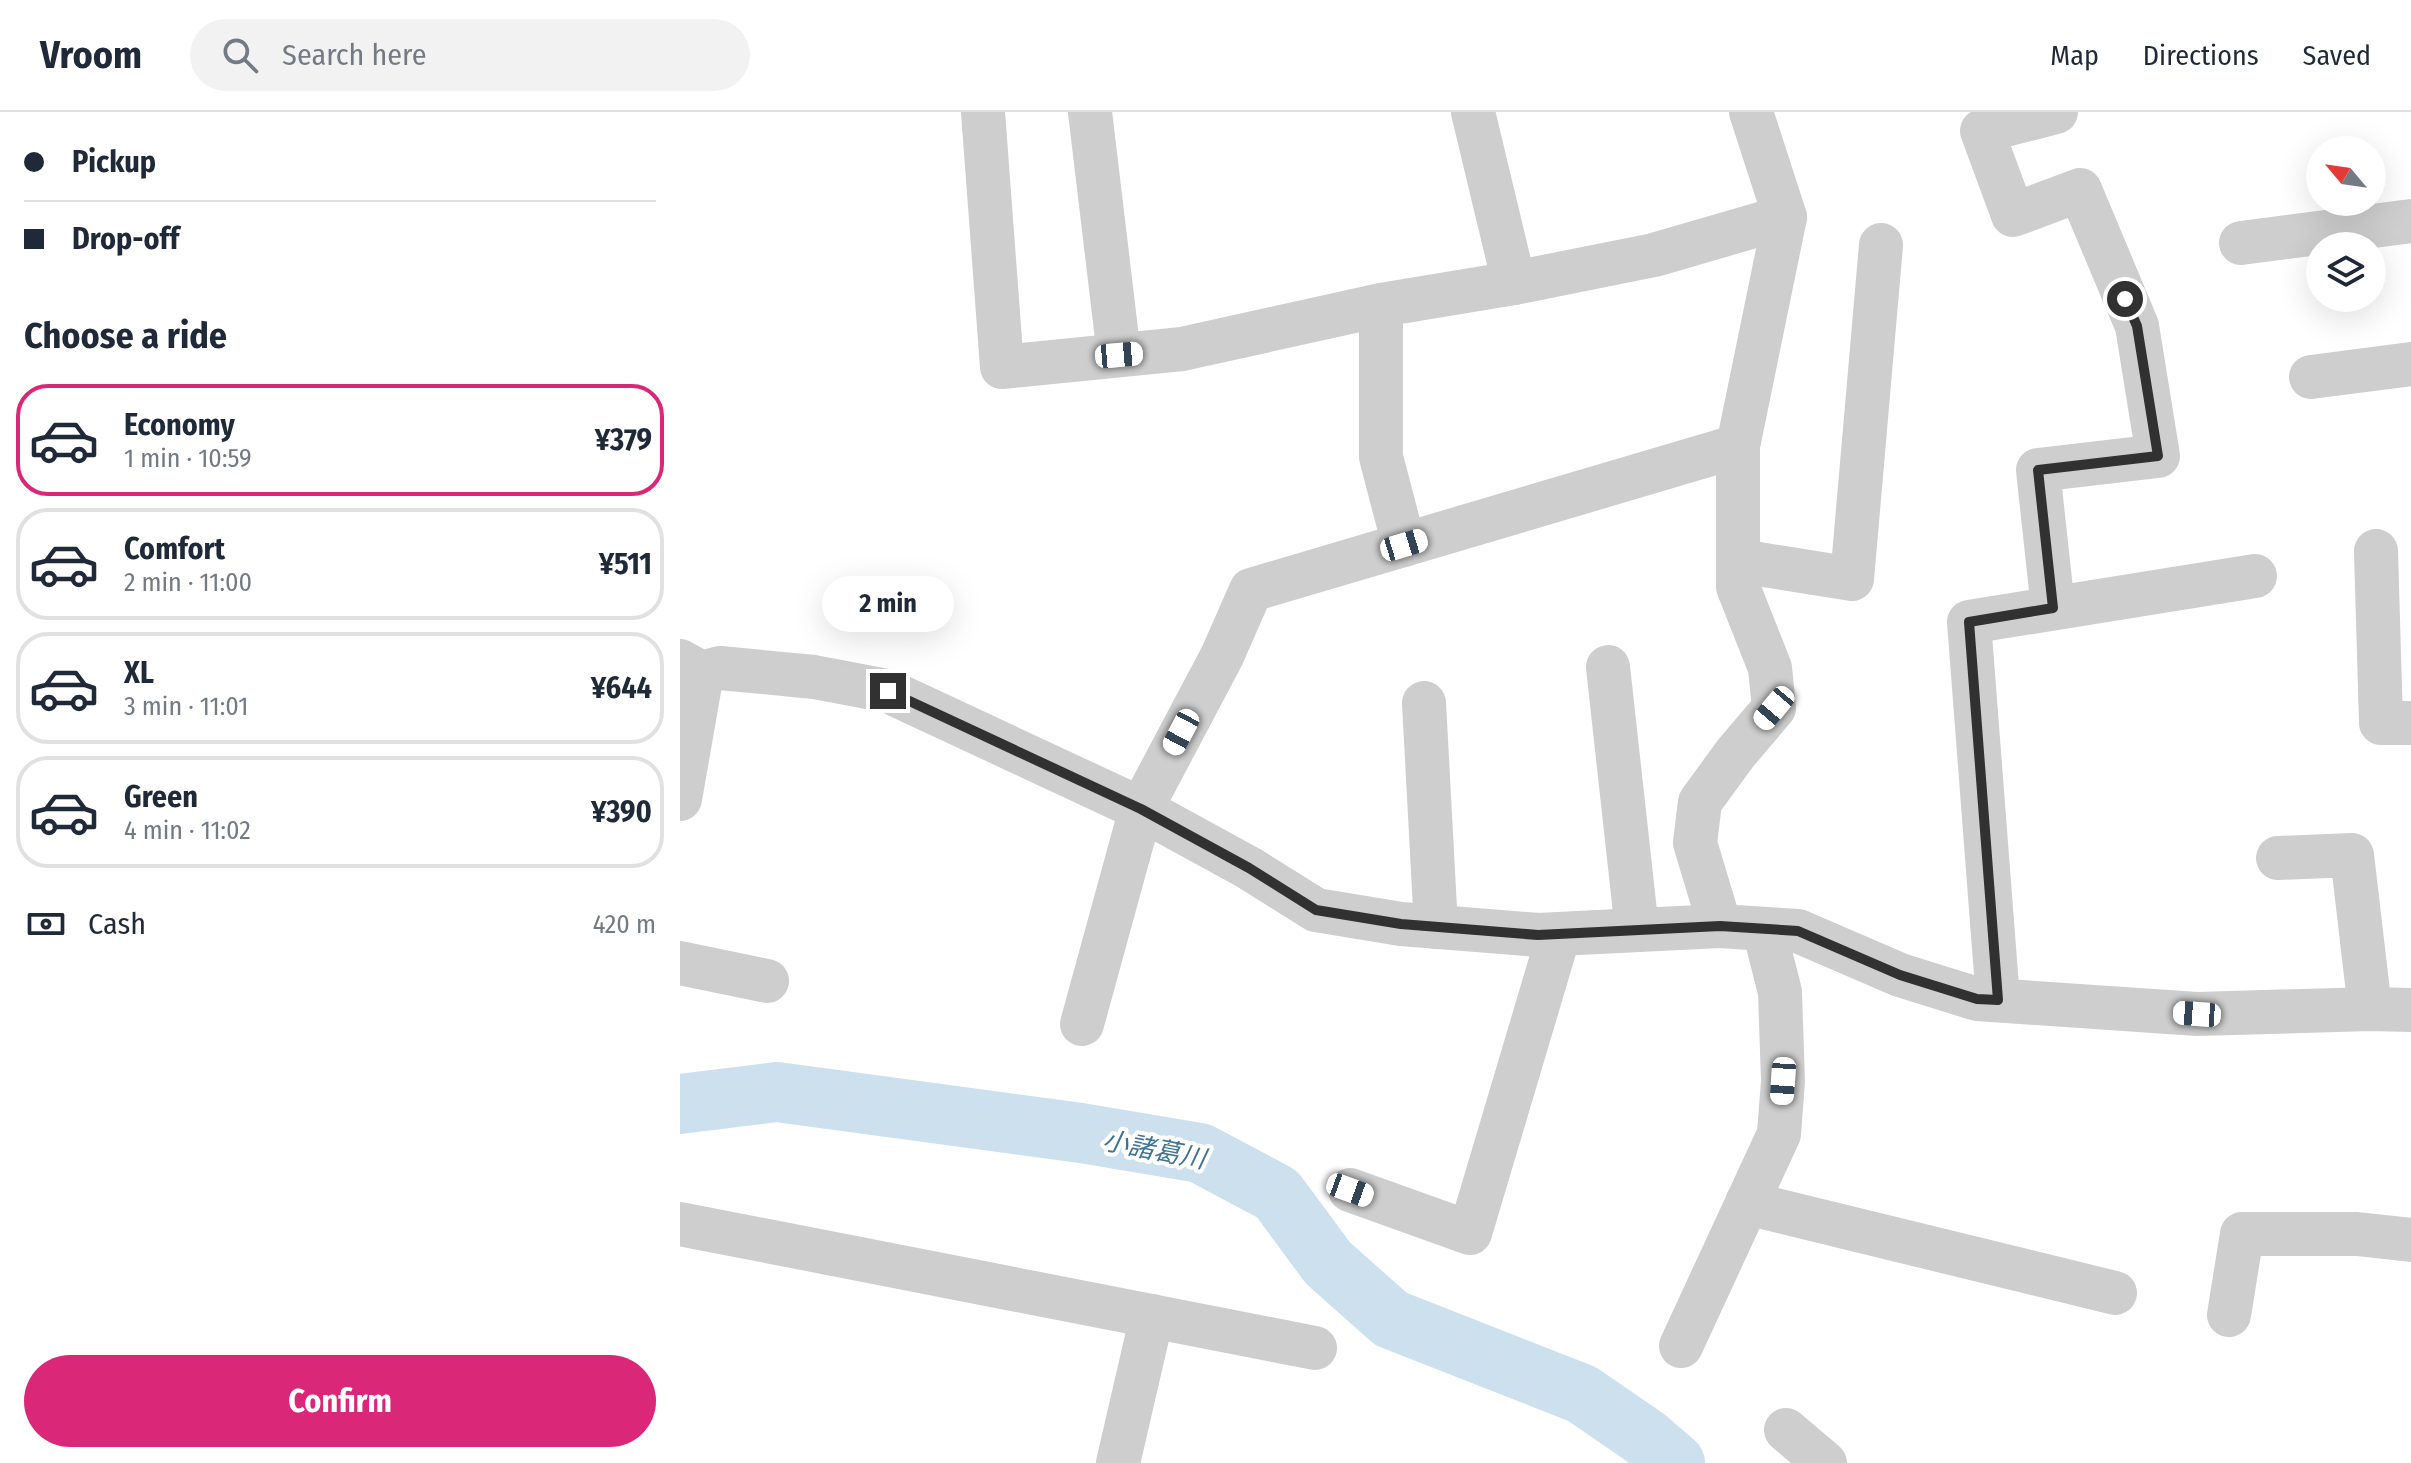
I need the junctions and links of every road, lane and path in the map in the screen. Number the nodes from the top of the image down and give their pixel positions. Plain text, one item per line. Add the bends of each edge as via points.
1 (983, 112) edge
2 (1090, 112) edge
3 (1473, 112) edge
4 (1751, 112) edge
5 (2056, 112) edge
6 (1978, 122) edge
7 (1785, 217) junction
8 (2411, 221) edge
9 (2241, 243) dead end
10 (1881, 245) dead end
11 (1514, 283) junction
12 (1381, 305) junction
13 (1119, 355) junction
14 (2411, 364) edge
15 (2311, 377) dead end
16 (1738, 446) junction
17 (1404, 545) junction
18 (2376, 551) dead end
19 (1740, 561) junction
20 (2255, 576) dead end
21 (2053, 608) junction
22 (691, 667) edge
23 (1608, 667) dead end
24 (1424, 703) dead end
25 (2411, 723) edge
26 (680, 799) edge
27 (1141, 809) junction
28 (2278, 858) dead end
29 (1720, 926) junction
30 (1436, 927) junction
31 (1764, 929) junction
32 (1637, 930) junction
33 (1559, 934) junction
34 (680, 963) edge
35 (767, 981) dead end
36 (1998, 1000) junction
37 (2391, 1009) edge
38 (1082, 1024) dead end
39 (1350, 1190) dead end
40 (1747, 1203) junction
41 (680, 1224) edge
42 (2411, 1240) edge
43 (2115, 1293) dead end
44 (2229, 1315) dead end
45 (1152, 1316) junction
46 (1681, 1346) dead end
47 (1315, 1348) dead end
48 (1786, 1430) dead end
49 (1118, 1463) edge
50 (1825, 1463) edge

1 - 13 street via 1002,367
2 - 13 street
3 - 11 street
4 - 7 street
5 - 6 street
6 - 21 street via 2013,215 2080,190 2137,326 2158,456 2038,470
7 - 11 street via 1654,255
7 - 16 street
8 - 9 street
10 - 19 street via 1852,579
11 - 12 street
12 - 13 street via 1182,349
12 - 17 street via 1381,457
14 - 15 street
16 - 17 street
16 - 19 street
17 - 27 street via 1251,590
18 - 25 street via 2381,723
19 - 29 street via 1738,587 1770,668 1774,708 1700,802 1695,843
20 - 21 street
21 - 36 street via 1969,622
22 - 26 street
22 - 27 street via 814,677 888,691
23 - 32 street
24 - 30 street
27 - 30 street via 1316,910
27 - 38 street
28 - 37 street via 2352,855
29 - 31 street
29 - 32 street
30 - 33 street
31 - 36 street via 1798,931 1900,975 1977,999
31 - 40 street via 1780,992 1783,1081 1779,1134
32 - 33 street
33 - 39 street via 1470,1233
34 - 35 street
36 - 37 street via 2197,1014
40 - 43 street
40 - 46 street
41 - 45 street
42 - 44 street via 2357,1234 2242,1234
45 - 47 street
45 - 49 street
48 - 50 street

